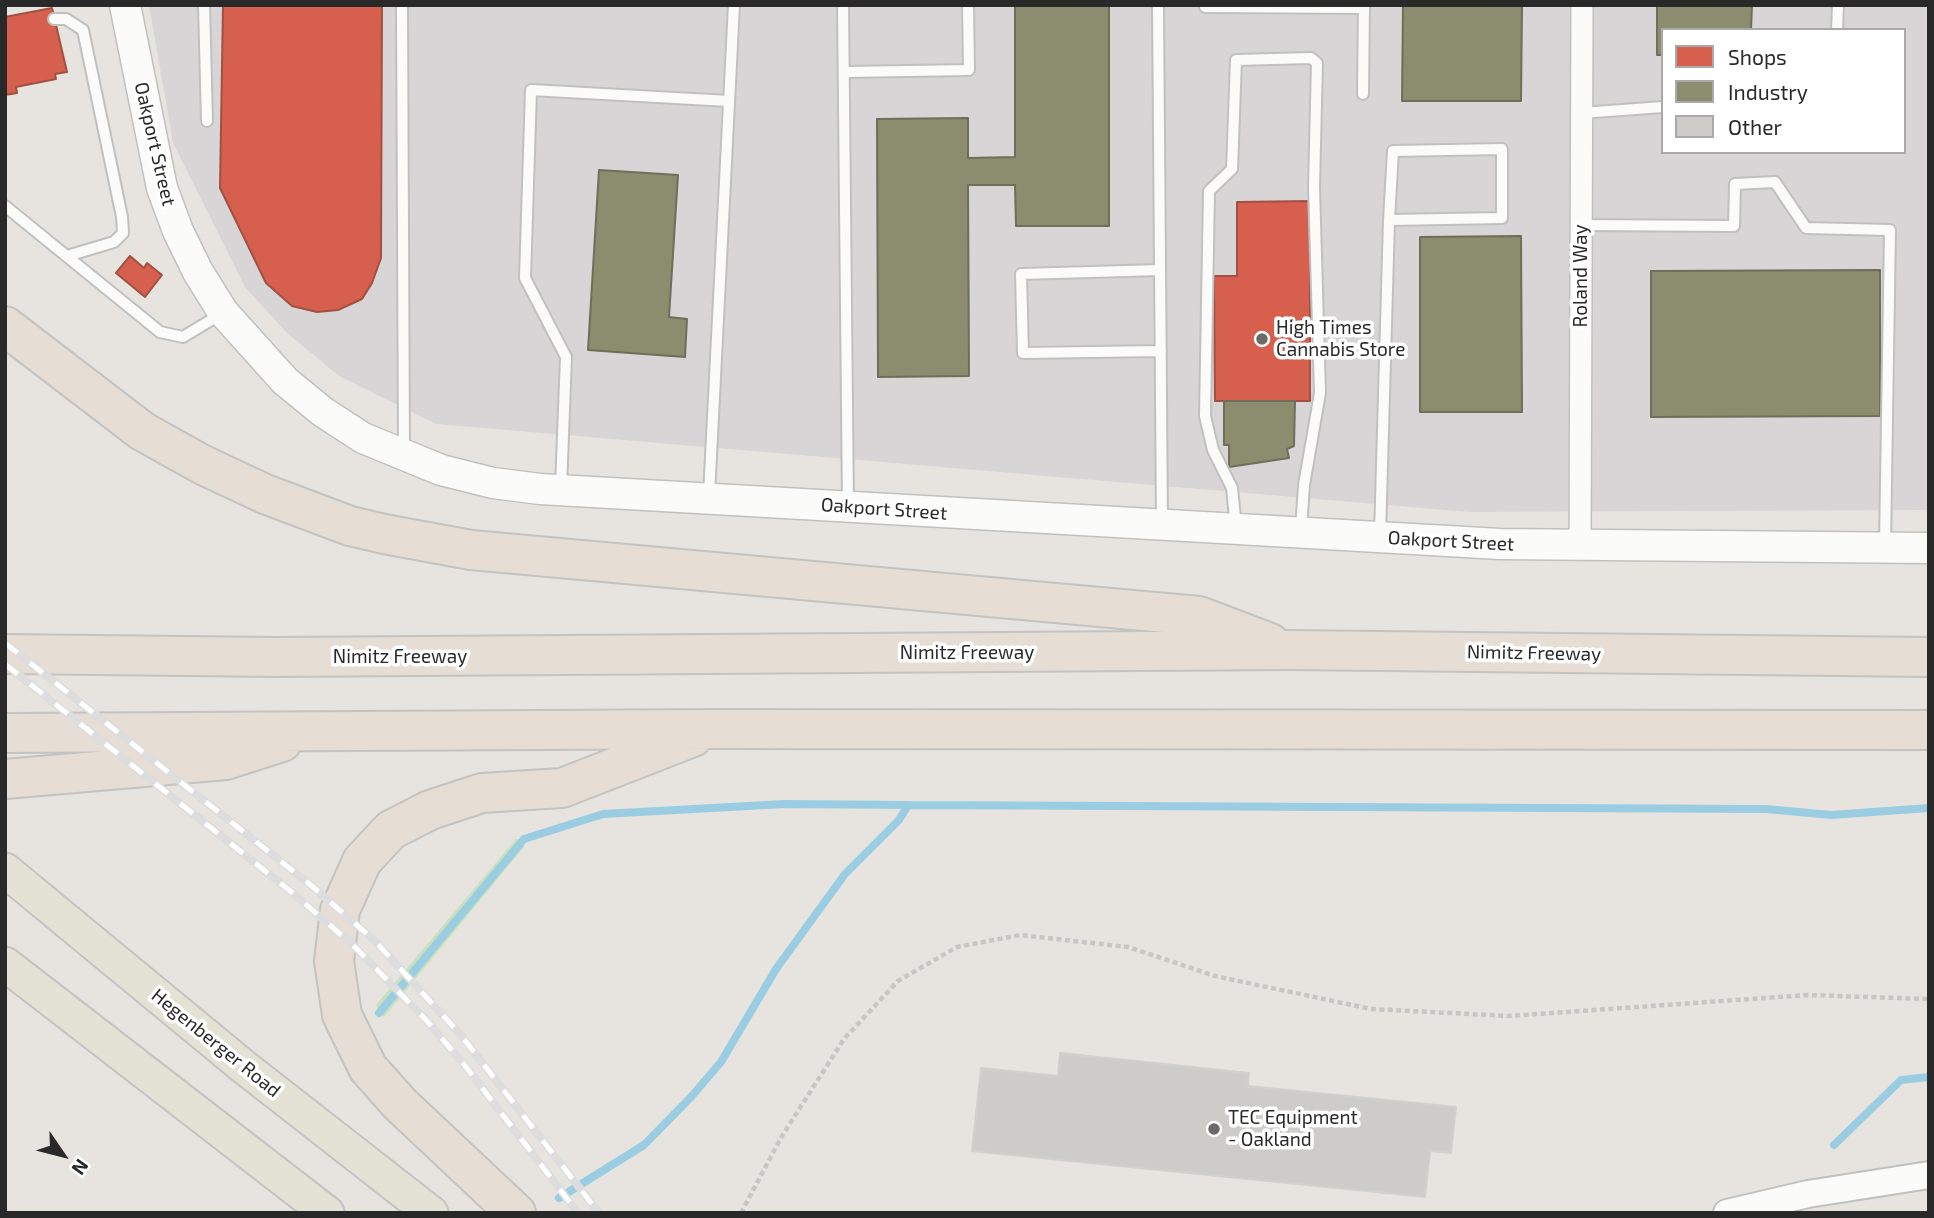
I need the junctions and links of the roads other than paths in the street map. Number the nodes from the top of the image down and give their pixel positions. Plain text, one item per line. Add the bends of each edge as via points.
1 (125, 5) edge
2 (204, 5) edge
3 (402, 5) edge
4 (734, 5) edge
5 (843, 5) edge
6 (968, 5) edge
7 (1158, 5) edge
8 (1582, 5) edge
9 (1838, 5) edge
10 (1364, 6) edge
11 (1205, 7) edge
12 (54, 19) dead end
13 (1837, 28) edge
14 (846, 72) junction
15 (1363, 94) dead end
16 (729, 101) junction
17 (1661, 107) edge
18 (1581, 113) junction
19 (207, 121) dead end
20 (5, 206) edge
21 (1389, 220) junction
22 (1581, 225) junction
23 (67, 256) junction
24 (1160, 270) junction
25 (223, 312) junction
26 (5, 326) edge
27 (1161, 351) junction
28 (404, 458) junction
29 (561, 490) junction
30 (709, 498) junction
31 (848, 507) junction
32 (1162, 525) junction
33 (1236, 529) junction
34 (1301, 533) junction
35 (1380, 537) junction
36 (1580, 547) junction
37 (1884, 548) junction
38 (1929, 548) edge
39 (1289, 650) junction
40 (5, 654) edge
41 (1929, 657) edge
42 (715, 729) junction
43 (321, 730) junction
44 (1929, 730) edge
45 (5, 733) edge
46 (5, 779) edge
47 (5, 870) edge
48 (5, 964) edge
49 (1929, 1175) edge
50 (327, 1213) edge
51 (431, 1213) edge
52 (516, 1213) edge
53 (1727, 1213) edge

1 - 25 main road, Oakport Street via 162,188 198,272
2 - 19 lane
3 - 28 lane
4 - 16 lane
5 - 14 lane
6 - 14 lane via 969,70
7 - 24 lane
8 - 18 street, Roland Way
9 - 13 lane
10 - 11 lane
10 - 15 lane
12 - 23 lane via 66,19 83,30 123,233 114,242
14 - 31 lane
16 - 29 lane via 531,90 525,278 566,357
16 - 30 lane
17 - 18 lane
18 - 22 street, Roland Way
20 - 23 lane
21 - 21 lane via 1393,150 1502,149 1502,218
21 - 35 lane
22 - 36 street, Roland Way
22 - 37 lane via 1734,226 1735,184 1775,182 1806,228 1890,230
23 - 25 lane via 160,332 183,337
24 - 27 lane
24 - 27 lane via 1021,274 1023,353
25 - 28 main road, Oakport Street via 251,347 306,399 363,438
26 - 39 highway via 142,431 265,494 350,526 471,550 1199,616
27 - 32 lane
28 - 29 main road, Oakport Street via 493,483
29 - 30 main road, Oakport Street
30 - 31 main road, Oakport Street
31 - 32 main road, Oakport Street
32 - 33 main road, Oakport Street
33 - 34 main road, Oakport Street
33 - 34 lane via 1232,488 1213,450 1205,416 1209,191 1232,169 1236,60 1311,58 1317,63 1314,187 1320,393
34 - 35 main road, Oakport Street
35 - 36 main road, Oakport Street
36 - 37 main road, Oakport Street
37 - 38 main road, Oakport Street
39 - 40 highway, Nimitz Freeway via 275,657
39 - 41 highway, Nimitz Freeway
42 - 43 highway
42 - 44 highway
42 - 52 highway via 562,788 482,793 429,810 391,830 362,861 340,910 334,961 342,1015 368,1068
43 - 45 highway
43 - 46 highway via 226,760
47 - 51 main road, Hegenberger Road via 244,1067
48 - 50 main road
49 - 53 street via 1808,1194

